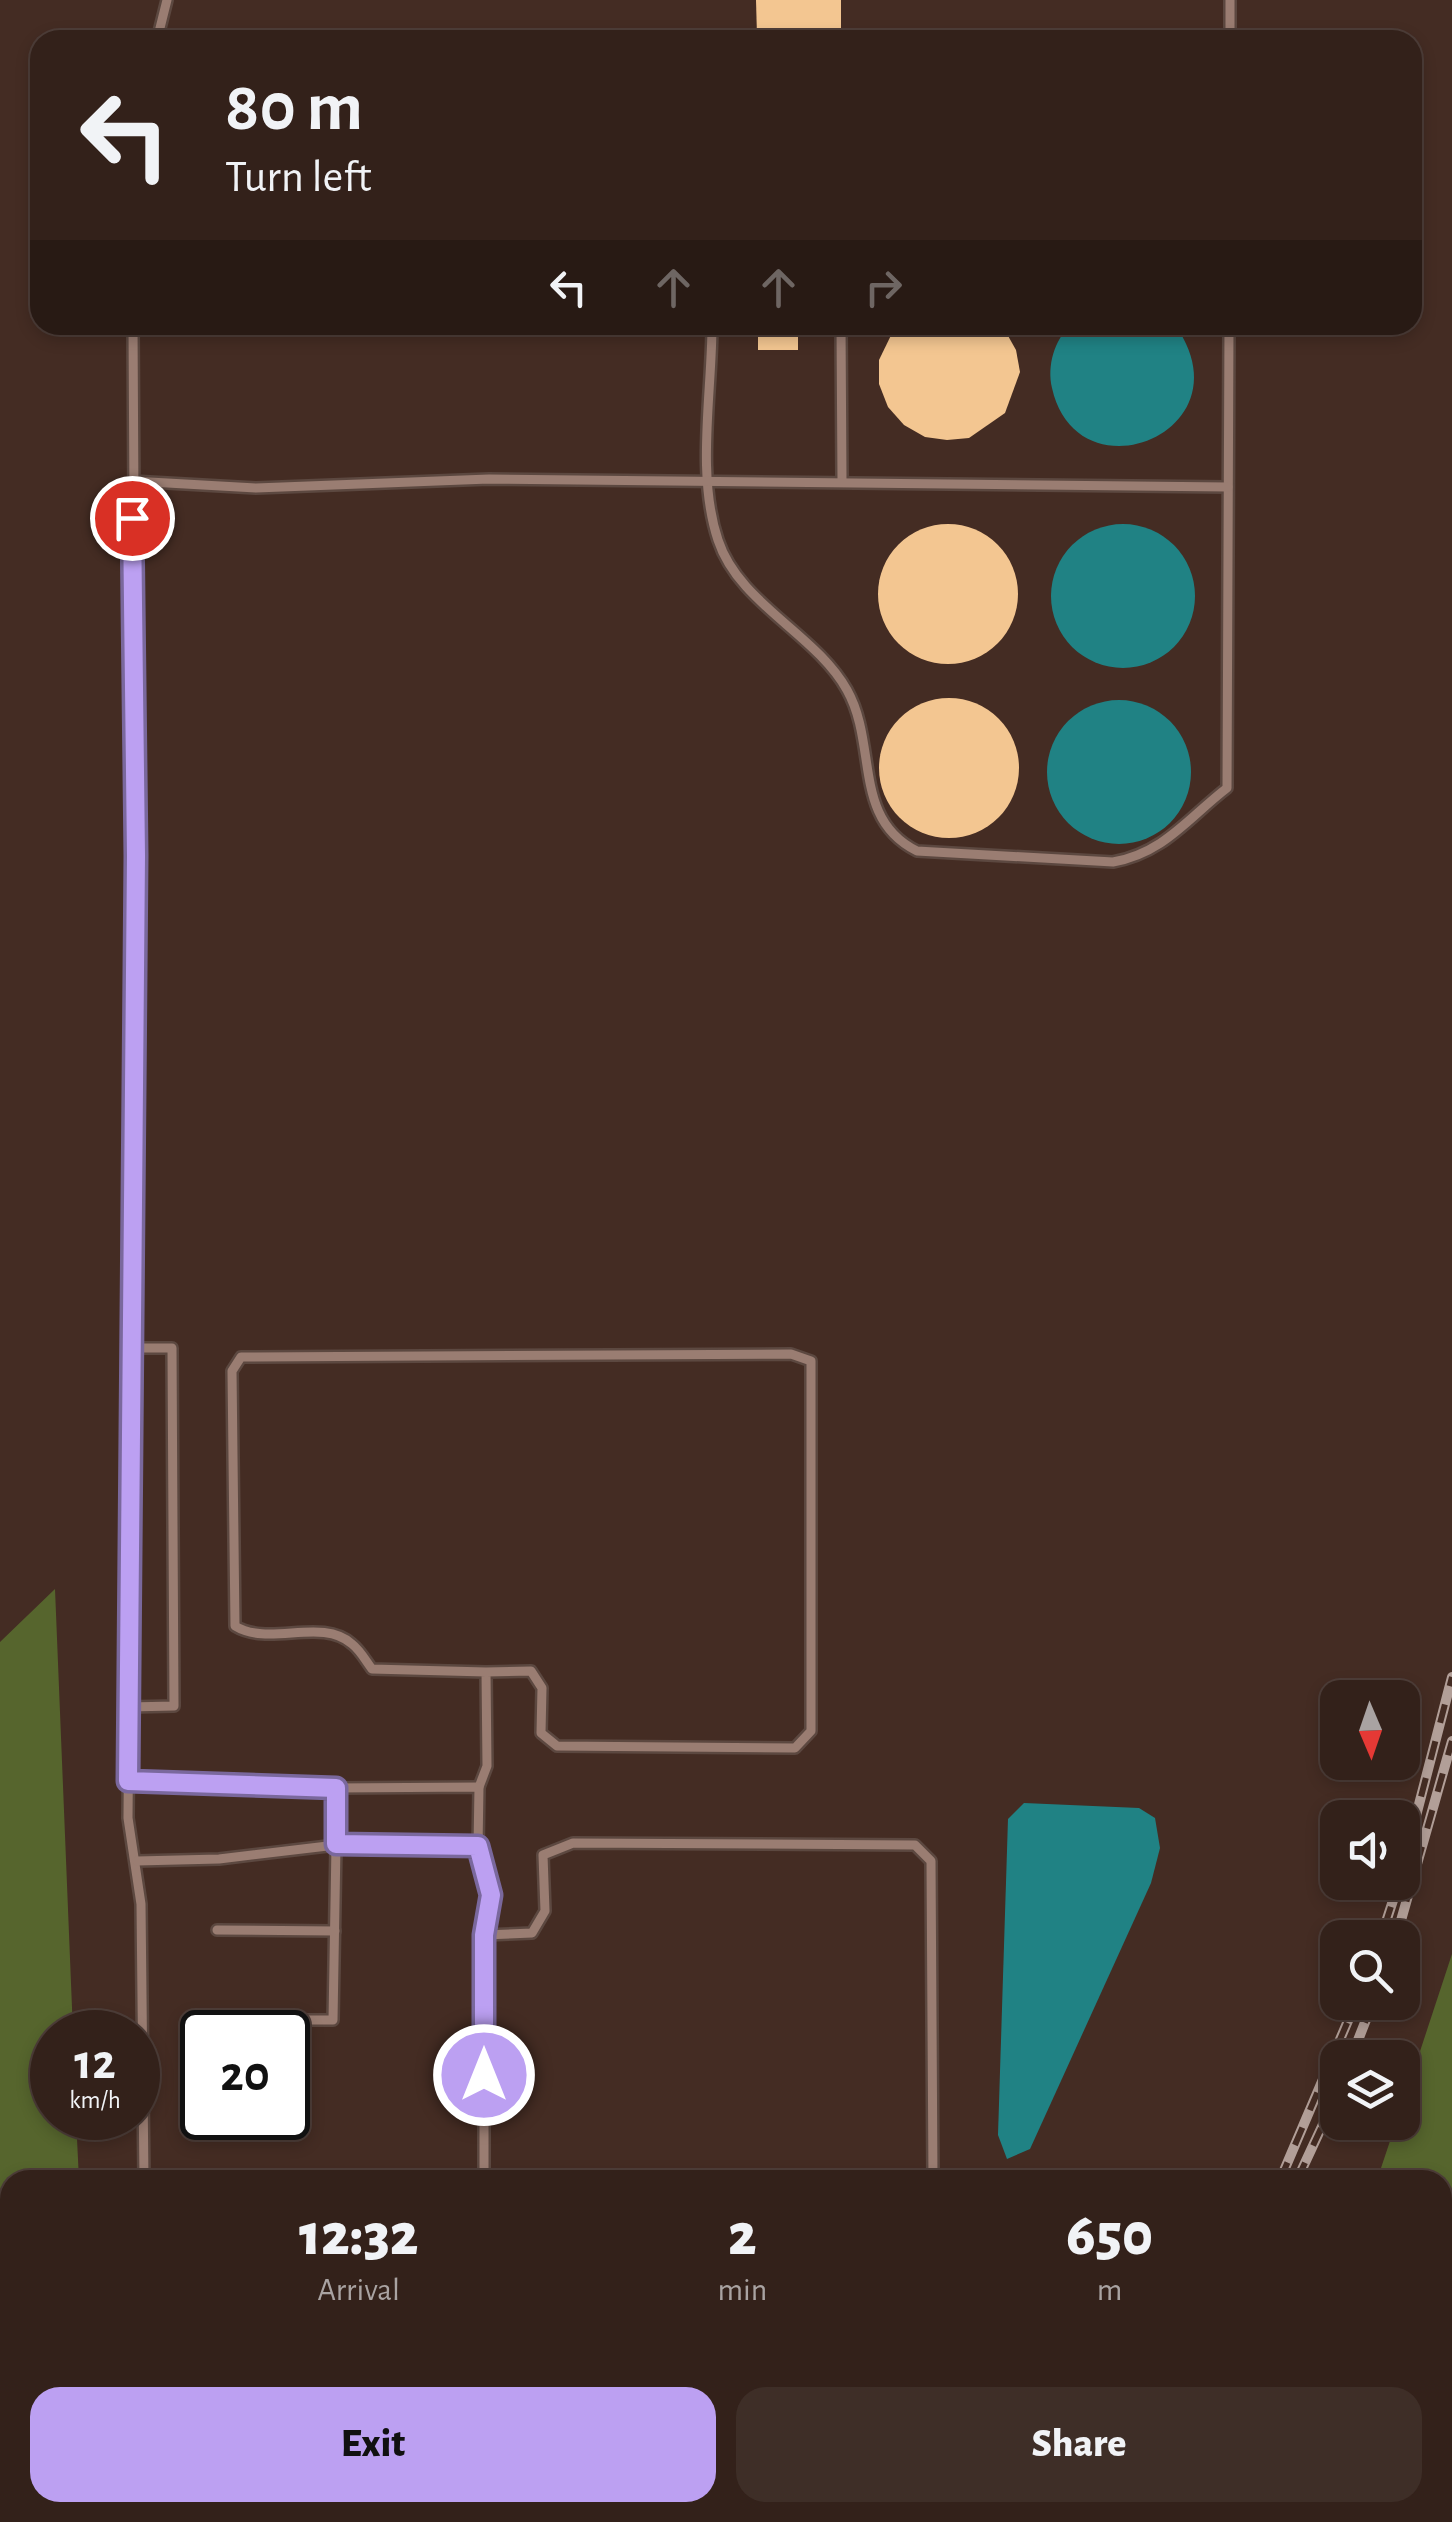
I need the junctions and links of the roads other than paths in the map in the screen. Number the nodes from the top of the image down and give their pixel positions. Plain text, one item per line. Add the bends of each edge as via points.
1 (167, 0) edge
2 (1230, 0) edge
3 (159, 30) edge
4 (1230, 30) edge
5 (133, 335) edge
6 (712, 335) edge
7 (841, 335) edge
8 (1229, 335) edge
9 (132, 481) junction
10 (709, 481) junction
11 (842, 481) junction
12 (1228, 487) junction
13 (132, 1348) junction
14 (486, 1672) junction
15 (129, 1706) junction
16 (128, 1781) junction
17 (479, 1787) junction
18 (336, 1788) junction
19 (336, 1844) junction
20 (478, 1846) junction
21 (137, 1862) junction
22 (217, 1930) dead end
23 (335, 1931) junction
24 (484, 1935) junction
25 (310, 2020) edge
26 (144, 2170) edge
27 (484, 2170) edge
28 (933, 2170) edge

1 - 3 lane
2 - 4 lane
5 - 9 lane
6 - 10 lane
7 - 11 lane
8 - 12 lane
9 - 10 lane via 256,488
9 - 13 lane
10 - 11 lane
10 - 12 lane via 717,538 732,569 849,694 865,739 872,802 888,829 904,844 940,855 1113,862 1164,844 1227,788
11 - 12 lane
13 - 15 lane
13 - 15 lane via 172,1348 174,1706
14 - 14 lane via 531,1672 542,1688 541,1733 557,1746 794,1748 811,1731 811,1362 790,1354 241,1357 232,1371 235,1626 250,1635 334,1634 352,1643 372,1670
14 - 17 lane via 487,1766
15 - 16 lane
16 - 18 lane
16 - 21 lane
17 - 18 lane
17 - 20 lane
18 - 19 lane
19 - 20 lane
19 - 21 lane
19 - 23 lane
20 - 24 lane via 491,1895
21 - 26 lane
22 - 23 lane
23 - 25 lane via 332,2020
24 - 27 lane
24 - 28 lane via 532,1933 545,1911 543,1855 573,1842 915,1845 931,1861

